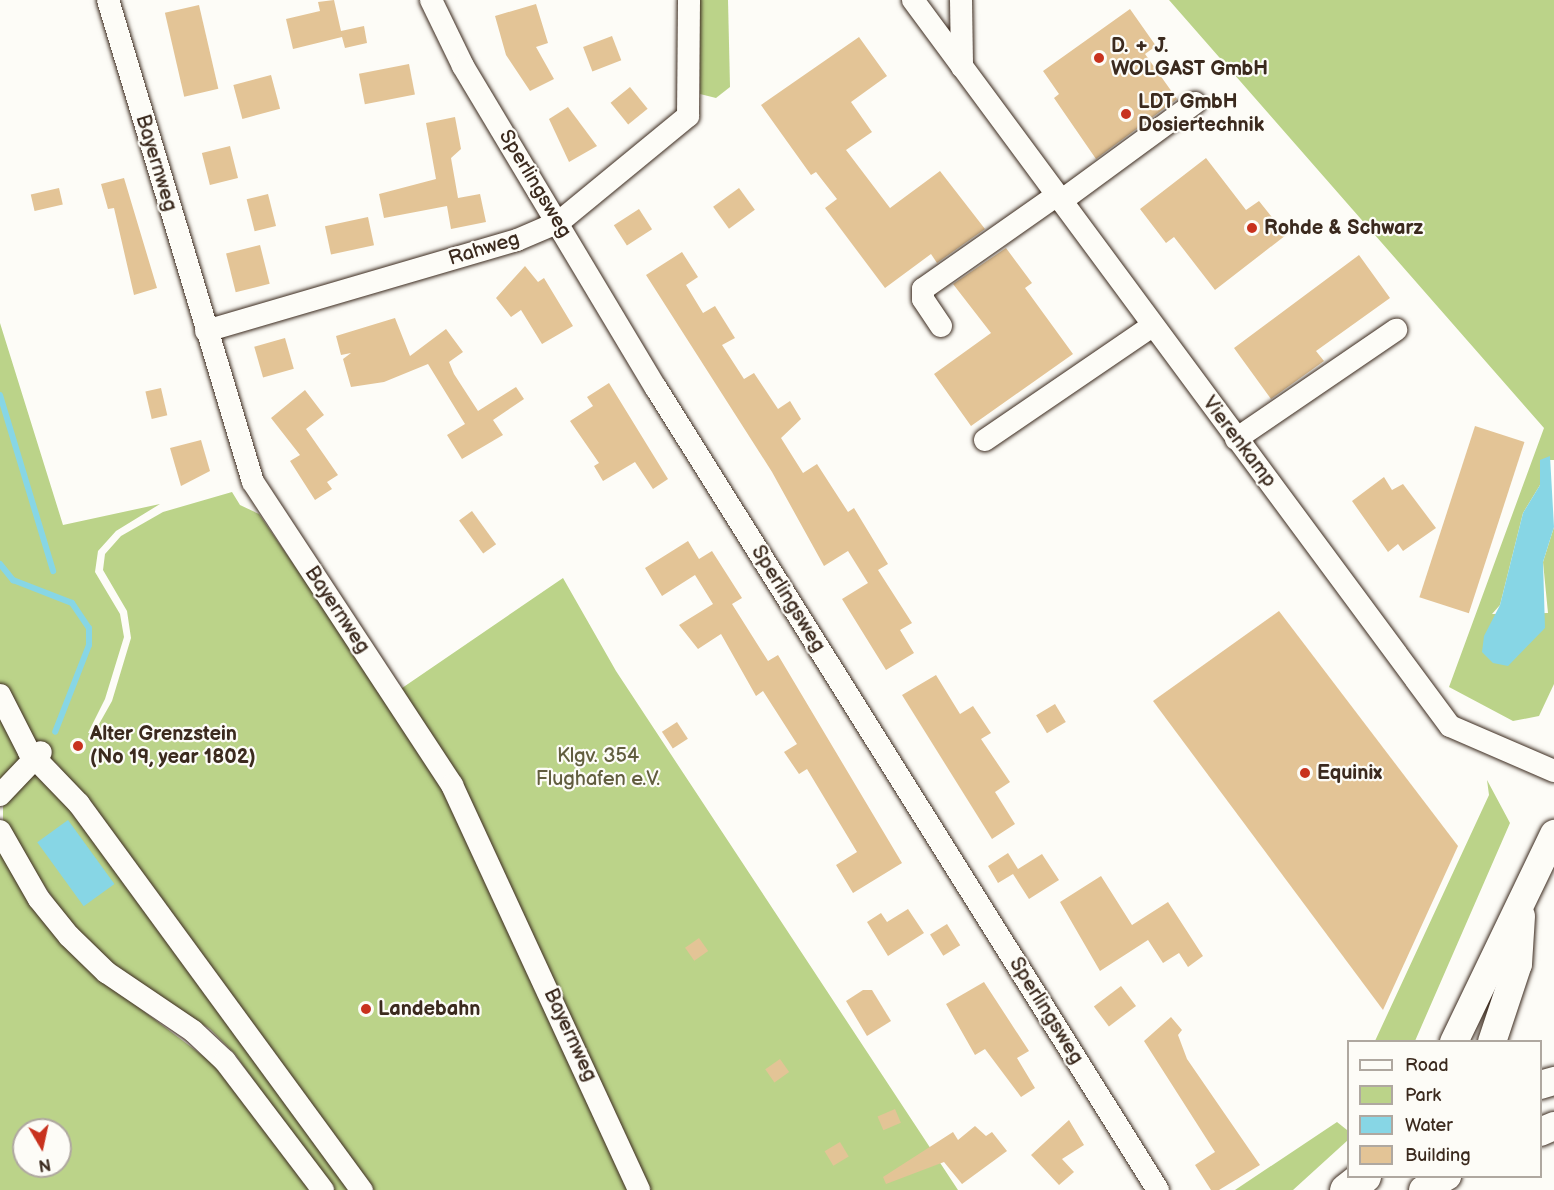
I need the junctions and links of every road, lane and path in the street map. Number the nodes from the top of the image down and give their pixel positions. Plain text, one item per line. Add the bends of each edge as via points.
1 (108, 0) edge
2 (431, 0) edge
3 (689, 0) edge
4 (914, 0) edge
5 (961, 0) edge
6 (962, 67) junction
7 (1195, 103) dead end
8 (1058, 198) junction
9 (559, 222) junction
10 (941, 326) dead end
11 (1152, 326) junction
12 (1396, 330) dead end
13 (206, 331) junction
14 (1236, 439) junction
15 (985, 440) dead end
16 (0, 695) edge
17 (38, 756) junction
18 (1554, 771) edge
19 (0, 795) edge
20 (0, 831) edge
21 (1554, 834) edge
22 (1521, 910) junction
23 (1495, 1038) edge
24 (1455, 1040) edge
25 (1361, 1178) edge
26 (1443, 1178) edge
27 (323, 1190) edge
28 (362, 1190) edge
29 (639, 1190) edge
30 (1158, 1190) edge
31 (1346, 1190) edge
32 (1423, 1190) edge

1 - 13 street, Bayernweg
2 - 9 street, Sperlingsweg via 463,66
3 - 9 street, Rahweg via 688,116
4 - 6 street, Vierenkamp
5 - 6 street
6 - 8 street, Vierenkamp
7 - 8 street
8 - 10 street via 923,289 923,299
8 - 11 street, Vierenkamp
9 - 13 street, Rahweg via 517,240
9 - 30 street, Sperlingsweg via 663,398
11 - 14 street, Vierenkamp
11 - 15 street
12 - 14 street
13 - 29 street, Bayernweg via 253,482 452,785
14 - 18 street, Vierenkamp via 1450,726
16 - 17 street
17 - 19 street
17 - 28 street via 79,804
20 - 27 street via 39,899 69,936 106,972 193,1031 225,1061
21 - 22 main road
22 - 23 main road via 1518,964
22 - 24 main road
25 - 31 highway
26 - 32 main road

